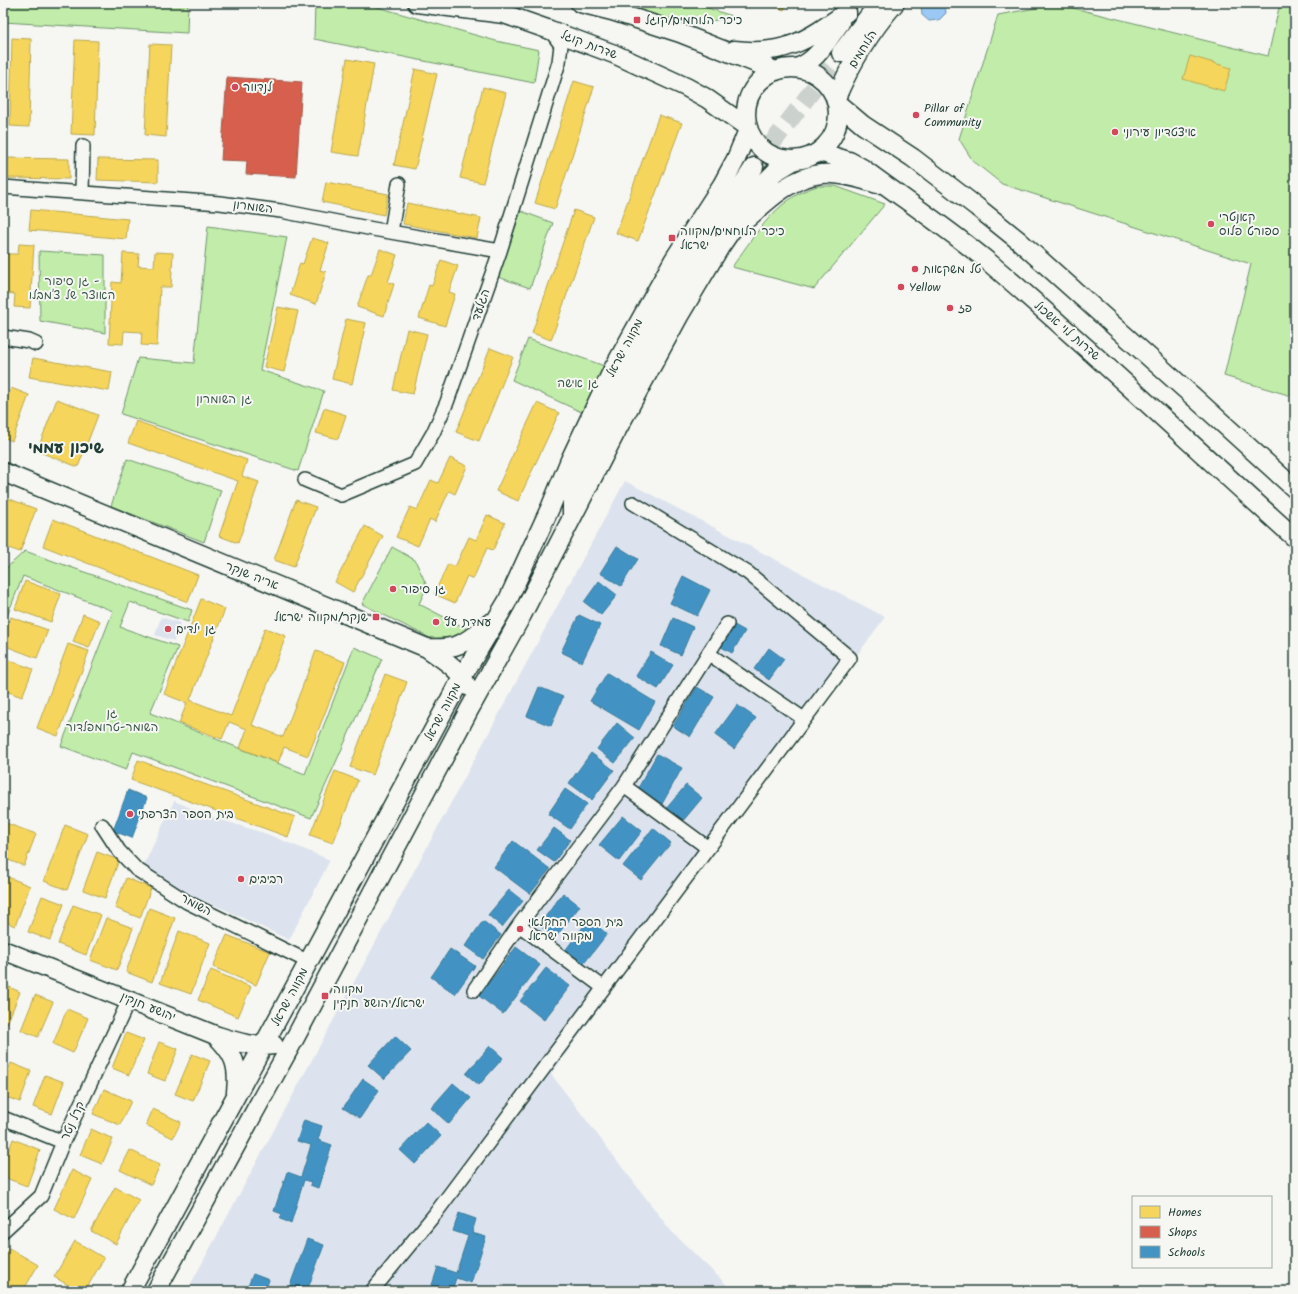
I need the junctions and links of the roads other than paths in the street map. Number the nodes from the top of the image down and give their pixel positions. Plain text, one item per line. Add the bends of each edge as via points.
1 (417, 3) edge
2 (580, 3) edge
3 (879, 3) edge
4 (895, 3) edge
5 (851, 8) edge
6 (550, 30) junction
7 (710, 45) junction
8 (841, 53) tunnel mouth
9 (796, 68) junction
10 (776, 71) junction
11 (836, 101) junction
12 (747, 129) junction
13 (83, 146) dead end
14 (819, 152) junction
15 (793, 161) junction
16 (754, 167) tunnel mouth
17 (399, 184) dead end
18 (3, 187) edge
19 (889, 188) junction
20 (82, 193) junction
21 (391, 232) junction
22 (720, 248) junction
23 (500, 251) junction
24 (3, 337) edge
25 (36, 344) dead end
26 (3, 472) edge
27 (305, 480) dead end
28 (1295, 489) edge
29 (572, 491) junction
30 (633, 503) dead end
31 (551, 506) junction
32 (572, 519) junction
33 (1295, 538) edge
34 (499, 617) junction
35 (727, 624) dead end
36 (427, 648) junction
37 (709, 654) junction
38 (462, 677) junction
39 (470, 710) junction
40 (804, 720) junction
41 (624, 786) junction
42 (102, 825) dead end
43 (708, 848) junction
44 (520, 925) junction
45 (3, 950) edge
46 (309, 962) junction
47 (604, 988) junction
48 (474, 990) dead end
49 (129, 1000) junction
50 (215, 1035) junction
51 (295, 1038) junction
52 (264, 1046) junction
53 (235, 1097) junction
54 (3, 1118) edge
55 (63, 1142) junction
56 (3, 1231) edge
57 (130, 1291) edge
58 (156, 1291) edge
59 (372, 1291) edge

1 - 6 main road, שדרות קוגל via 504,14
2 - 7 main road via 647,22
3 - 8 main road
4 - 11 main road, הלוחמים via 861,49
5 - 7 main road via 805,40 778,50 746,51
5 - 9 main road via 814,58
6 - 12 main road, שדרות קוגל via 614,54 686,86
6 - 23 street, הגלעד via 562,45 559,62
7 - 10 main road
9 - 10 main road
9 - 11 main road via 815,74 827,84
10 - 12 main road via 764,77 750,94 747,104
11 - 14 main road via 836,130 831,140
11 - 28 main road via 864,125 898,147 1018,240
12 - 15 main road via 762,150 782,160
12 - 31 main road, מקווה ישראל via 736,159 722,185 672,261 623,350 570,460
13 - 20 street
14 - 15 main road via 804,160
14 - 19 main road, שדרות לוי אשכול via 862,168
15 - 22 main road, מקווה ישראל via 775,172 764,184
16 - 29 main road via 665,308 615,400
17 - 21 street
18 - 20 street, השומרון
19 - 22 main road via 837,175 821,174 807,178 788,186 760,207
19 - 33 main road, שדרות לוי אשכול via 990,264
20 - 21 street, השומרון via 220,203 281,211
21 - 23 street, השומרון
22 - 32 main road, מקווה ישראל via 649,369
23 - 27 street, הגלעד via 447,402 415,464 341,495
24 - 25 street
26 - 36 main road, אריה שנקר
29 - 31 main road
29 - 32 main road
30 - 40 street via 748,573 850,658
31 - 34 main road, מקווה ישראל
32 - 39 main road, מקווה ישראל
34 - 36 main road via 463,644 452,648
34 - 38 main road, מקווה ישראל
35 - 37 street
36 - 38 main road, אריה שנקר
37 - 40 street
37 - 41 street
38 - 39 main road, אריה שנקר via 469,692
38 - 46 main road, מקווה ישראל
39 - 51 main road, מקווה ישראל
40 - 43 street
41 - 43 street
41 - 44 street
42 - 46 street, השומר via 119,851 136,868 158,883 187,902
43 - 47 street
44 - 47 street
44 - 48 street
45 - 49 main road, יהושע חנקין
46 - 52 main road, מקווה ישראל
47 - 59 street via 435,1214
49 - 50 main road, יהושע חנקין
49 - 55 street, קרל נטר
50 - 52 main road, יהושע חנקין
50 - 53 main road via 229,1050 234,1060 237,1070
51 - 52 main road, יהושע חנקין
51 - 58 main road, מקווה ישראל
52 - 53 main road, מקווה ישראל
53 - 57 main road, מקווה ישראל
54 - 55 street
55 - 56 street, קרל נטר via 41,1196

